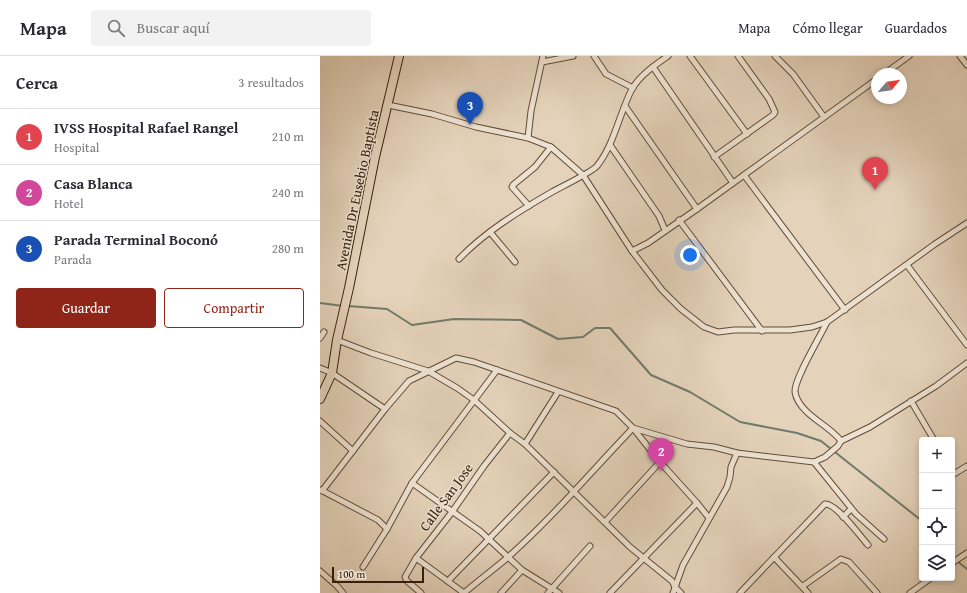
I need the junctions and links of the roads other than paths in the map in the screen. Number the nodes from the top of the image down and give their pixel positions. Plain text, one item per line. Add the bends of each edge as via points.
1 (399, 56) edge
2 (572, 56) edge
3 (594, 56) edge
4 (668, 56) edge
5 (690, 56) edge
6 (738, 56) edge
7 (774, 56) edge
8 (909, 56) edge
9 (960, 56) edge
10 (543, 59) edge
11 (967, 65) edge
12 (653, 67) junction
13 (892, 68) edge
14 (871, 83) edge
15 (633, 88) junction
16 (388, 105) junction
17 (625, 106) junction
18 (824, 117) junction
19 (747, 134) junction
20 (528, 138) junction
21 (610, 145) junction
22 (551, 147) junction
23 (714, 157) junction
24 (583, 174) junction
25 (744, 175) junction
26 (733, 183) junction
27 (529, 206) junction
28 (697, 209) junction
29 (679, 220) junction
30 (967, 223) edge
31 (666, 230) junction
32 (490, 232) junction
33 (632, 251) junction
34 (459, 259) dead end
35 (515, 262) dead end
36 (907, 264) junction
37 (845, 310) junction
38 (827, 322) junction
39 (762, 331) junction
40 (324, 332) dead end
41 (320, 338) edge
42 (337, 340) junction
43 (967, 345) edge
44 (967, 363) edge
45 (320, 368) edge
46 (497, 370) junction
47 (428, 371) junction
48 (332, 373) junction
49 (558, 392) junction
50 (320, 399) edge
51 (474, 400) junction
52 (912, 401) junction
53 (385, 409) junction
54 (320, 421) edge
55 (633, 428) junction
56 (510, 434) junction
57 (932, 437) edge
58 (525, 444) junction
59 (839, 444) junction
60 (354, 451) junction
61 (737, 453) junction
62 (660, 462) junction
63 (814, 462) junction
64 (967, 466) edge
65 (554, 472) junction
66 (954, 473) edge
67 (412, 483) junction
68 (321, 490) edge
69 (573, 492) junction
70 (697, 503) junction
71 (851, 509) junction
72 (452, 512) junction
73 (843, 517) junction
74 (709, 518) junction
75 (605, 522) junction
76 (387, 529) junction
77 (884, 539) dead end
78 (488, 540) junction
79 (868, 545) dead end
80 (590, 546) dead end
81 (965, 554) edge
82 (774, 557) junction
83 (416, 558) junction
84 (507, 558) junction
85 (644, 559) junction
86 (955, 561) edge
87 (363, 566) dead end
88 (522, 570) junction
89 (320, 571) edge
90 (448, 581) junction
91 (927, 581) edge
92 (803, 586) junction
93 (675, 587) junction
94 (550, 591) edge
95 (343, 593) edge
96 (421, 593) edge
97 (464, 593) edge
98 (501, 593) edge
99 (559, 593) edge
100 (610, 593) edge
101 (672, 593) edge
102 (681, 593) edge
103 (740, 593) edge
104 (808, 593) edge
105 (877, 593) edge
106 (910, 593) edge

1 - 16 main road, Avenida Dr Eusebio Baptista
2 - 10 street
3 - 15 street via 606,74
4 - 12 street
5 - 19 street
6 - 19 street via 769,99 775,112
7 - 18 street via 793,74
8 - 13 street
9 - 11 street
10 - 20 street via 531,111
12 - 15 street
12 - 23 street
14 - 18 street
15 - 17 street
16 - 20 street
16 - 42 main road, Avenida Dr Eusebio Baptista
17 - 21 street
17 - 28 street
18 - 25 street
19 - 23 street
20 - 22 street
21 - 24 street via 596,167
21 - 31 street
22 - 24 street
22 - 27 street via 535,167 513,185 512,188
23 - 26 street
24 - 27 street
24 - 33 street
25 - 26 street
25 - 37 street
26 - 28 street
27 - 32 street
28 - 29 street
29 - 31 street
29 - 39 street
30 - 36 street
31 - 33 street
32 - 34 street
32 - 35 street
33 - 39 street via 662,290 704,327 718,332
36 - 37 street
36 - 43 street
37 - 38 street
38 - 39 street via 812,327
38 - 59 street via 797,380 795,392 806,411 836,435
40 - 41 street
42 - 47 street
42 - 48 main road, Avenida Dr Eusebio Baptista
44 - 52 street
45 - 48 street
46 - 47 street via 456,358
46 - 49 street
46 - 51 street
47 - 51 street
47 - 53 street via 409,380
48 - 50 main road, Avenida Dr Eusebio Baptista
48 - 53 street
49 - 55 street via 616,411
49 - 58 street
51 - 56 street
51 - 67 street
52 - 57 street
52 - 59 street
53 - 60 street
54 - 60 street
55 - 61 street via 687,444
55 - 62 street
55 - 69 street
56 - 58 street
56 - 72 street, Calle San Jose
58 - 65 street
59 - 63 street via 828,455
60 - 68 street
61 - 63 street
61 - 74 street via 727,487
62 - 70 street
62 - 75 street
63 - 71 street
64 - 66 street
65 - 69 street
65 - 78 street
67 - 72 street
67 - 76 street
68 - 76 street via 378,520
69 - 75 street
69 - 84 street
70 - 74 street
70 - 85 street
71 - 73 street
71 - 77 street
72 - 78 street via 480,531
72 - 83 street, Calle San Jose
73 - 79 street
73 - 82 street via 831,505 825,504
74 - 93 street via 683,565
75 - 85 street
76 - 87 street
78 - 84 street
78 - 90 street
80 - 94 street
81 - 86 street
82 - 92 street
82 - 103 street
83 - 90 street
83 - 96 street, Calle San Jose via 405,577
84 - 88 street
84 - 97 street
85 - 93 street via 672,581
85 - 100 street
88 - 94 street
88 - 98 street
89 - 95 street
90 - 97 street
91 - 106 street
92 - 104 street
92 - 105 street via 841,559 849,562
93 - 101 street
93 - 102 street
94 - 99 street

